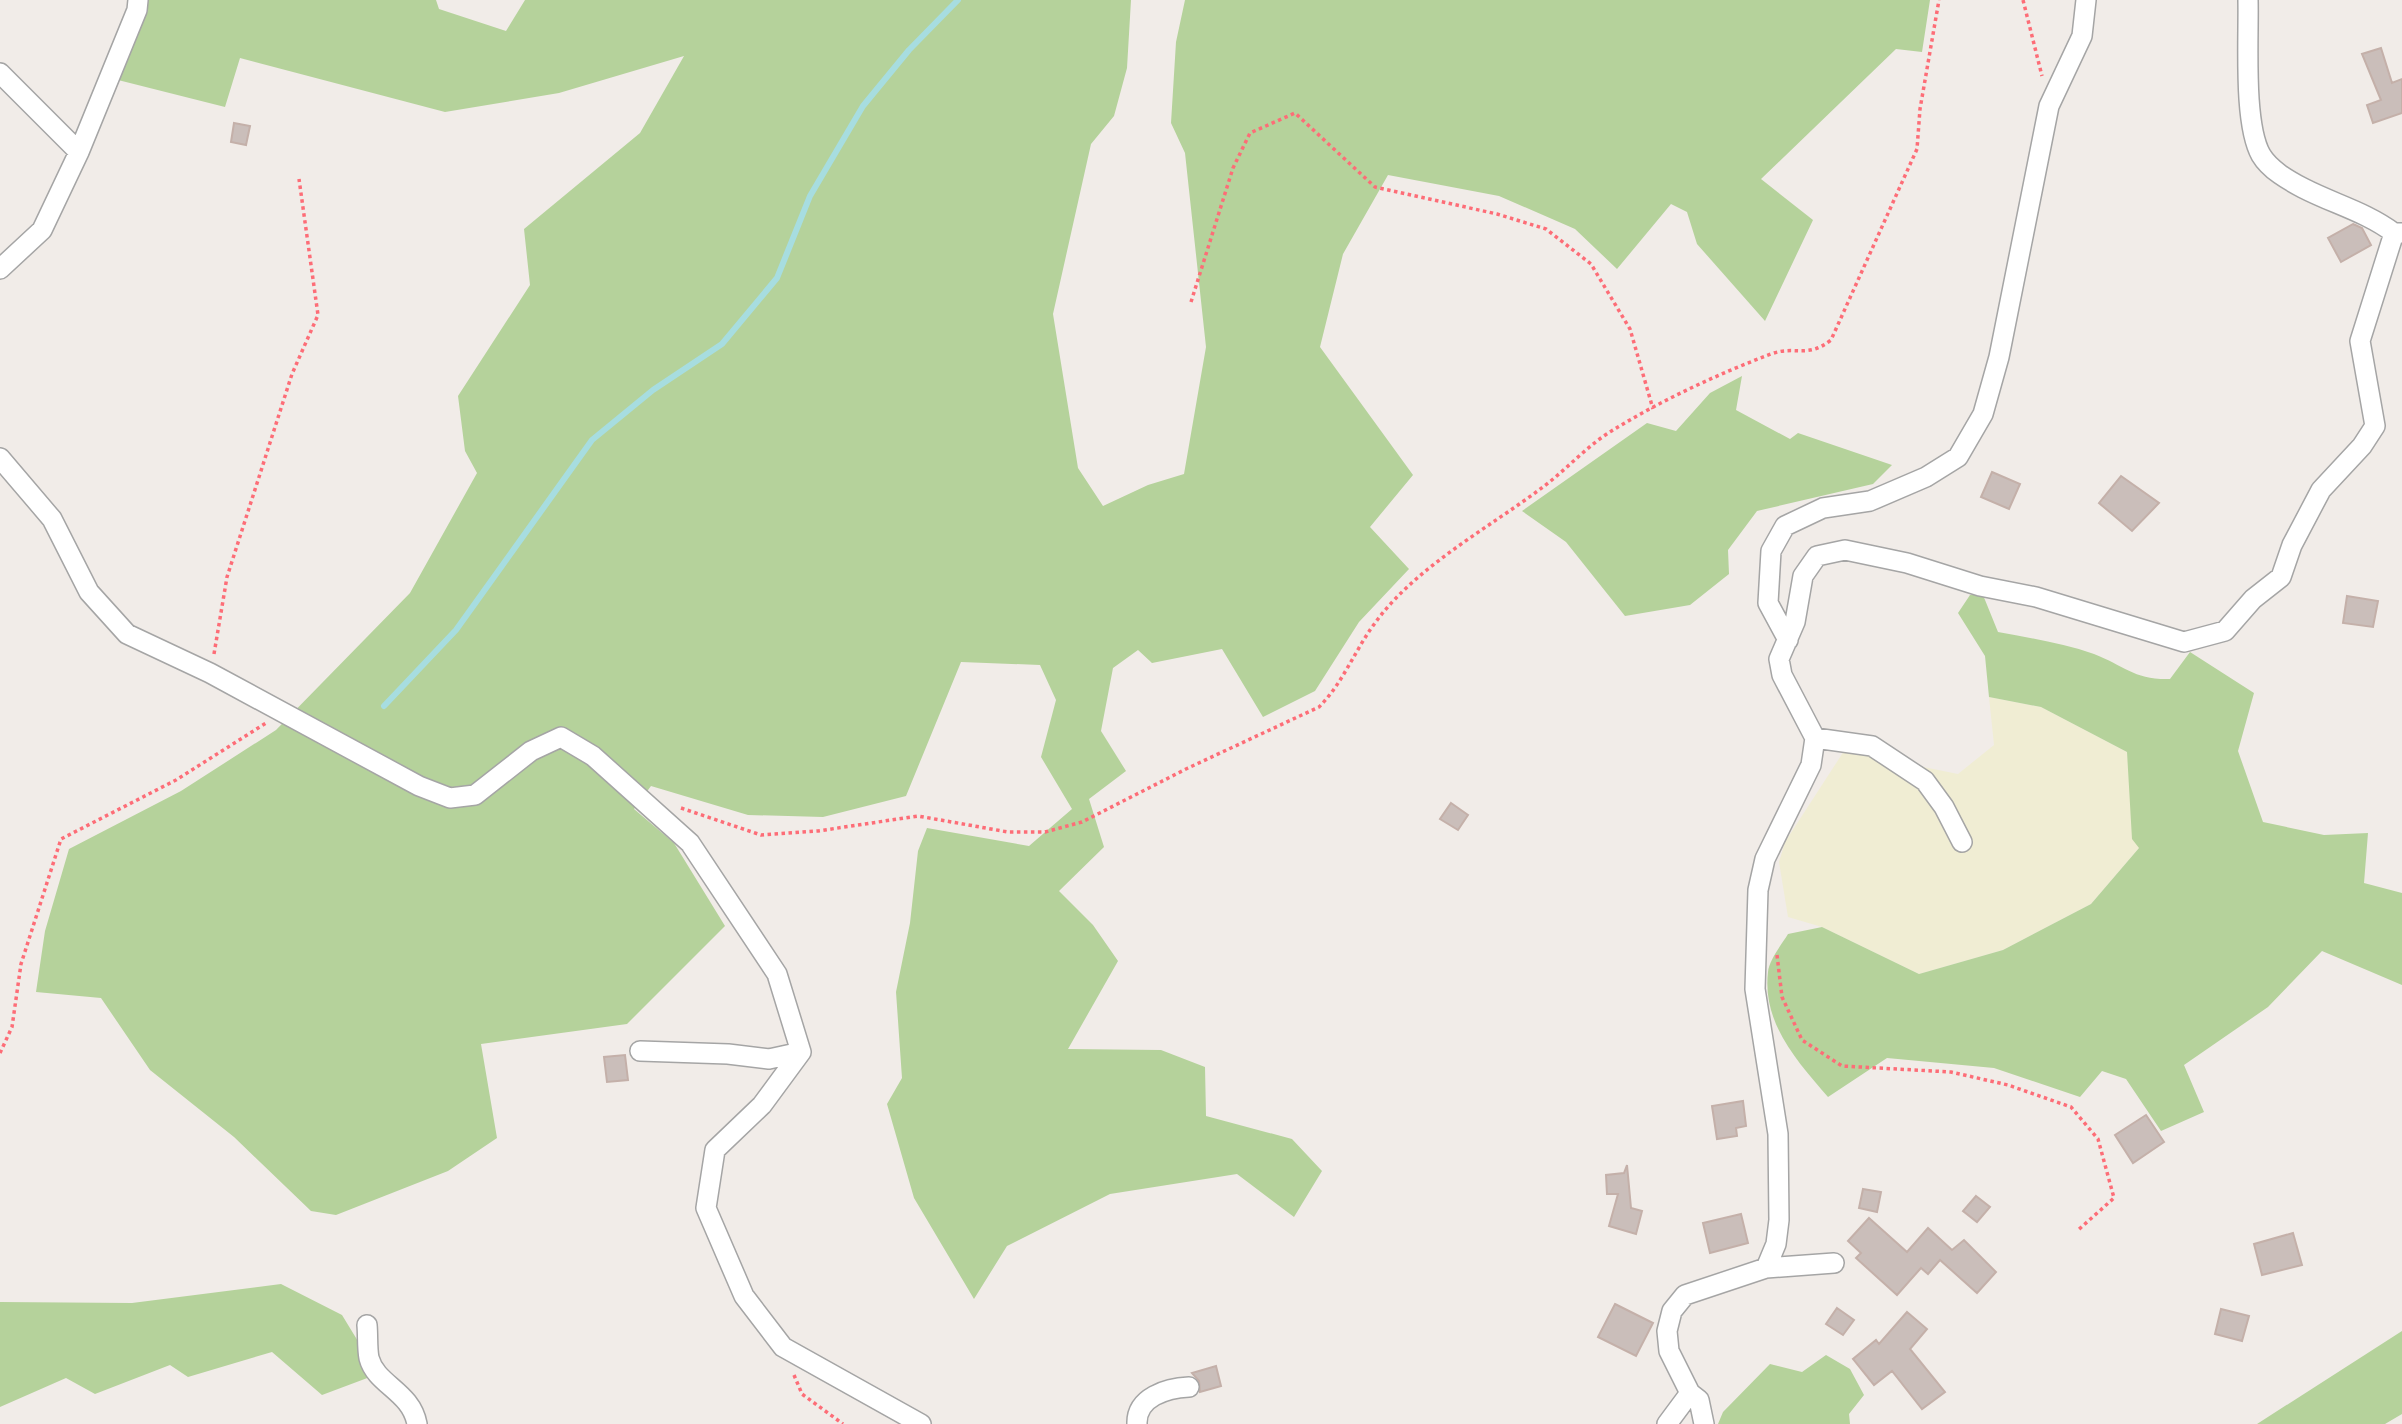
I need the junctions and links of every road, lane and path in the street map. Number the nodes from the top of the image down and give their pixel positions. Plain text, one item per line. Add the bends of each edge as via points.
1 (138, 0) edge
2 (1939, 0) edge
3 (2023, 0) edge
4 (2085, 0) edge
5 (2248, 0) edge
6 (0, 73) edge
7 (2049, 106) junction
8 (79, 152) junction
9 (299, 179) dead end
10 (2398, 233) edge
11 (0, 269) edge
12 (1191, 302) dead end
13 (1653, 409) junction
14 (0, 458) edge
15 (1788, 640) junction
16 (211, 673) junction
17 (283, 712) junction
18 (1815, 738) junction
19 (672, 805) dead end
20 (1962, 842) dead end
21 (1775, 943) dead end
22 (639, 1051) dead end
23 (801, 1052) junction
24 (0, 1053) edge
25 (2077, 1231) dead end
26 (1834, 1263) dead end
27 (1766, 1268) junction
28 (367, 1325) dead end
29 (783, 1347) junction
30 (1189, 1387) dead end
31 (1690, 1394) junction
32 (417, 1424) edge
33 (843, 1424) edge
34 (921, 1424) edge
35 (1137, 1424) edge
36 (1667, 1424) edge
37 (1704, 1424) edge

1 - 8 street
2 - 13 path via 1917,149 1831,340 1818,350 1775,353
3 - 7 path
4 - 7 street via 2082,36
5 - 10 street via 2251,101 2261,154 2279,174 2305,189 2373,217
6 - 8 street
7 - 15 street via 1999,357 1983,414 1958,457 1926,477 1870,501 1823,508 1785,526 1771,551 1768,603
8 - 11 street via 42,230
9 - 16 path via 318,315 292,374 227,577
10 - 15 street via 2360,341 2375,426 2321,489 2281,577 2253,599 2225,631 2185,642 2036,597 1845,550 1817,556 1802,576
12 - 13 path via 1233,168 1250,133 1295,113 1375,187 1546,229 1591,264 1630,329
13 - 19 path via 1611,431 1545,486 1423,575 1378,618 1332,694 1319,707 1082,822 1045,832 1008,832 918,816 761,835
14 - 16 street via 52,519 89,592 127,634
15 - 18 street via 1779,659 1782,674
16 - 17 street
17 - 23 street via 419,786 450,798 475,795 531,751 561,737 593,756 690,843 777,974
17 - 24 path via 176,780 61,839 22,964 12,1027
18 - 20 street via 1872,746 1926,781
18 - 27 street via 1811,765 1765,859 1758,890 1755,989 1778,1146 1779,1220
21 - 25 path via 1782,997 1802,1040 1842,1066 1951,1072 2071,1107 2098,1139 2114,1198
22 - 23 street via 769,1059
23 - 29 street via 762,1105 715,1150 706,1208 744,1296
26 - 27 street
27 - 31 street via 1685,1295 1672,1311 1667,1331 1669,1352
28 - 32 street via 369,1359 378,1374 406,1397
29 - 33 path via 802,1394
29 - 34 street
30 - 35 street via 1147,1400
31 - 36 street
31 - 37 street via 1699,1400

